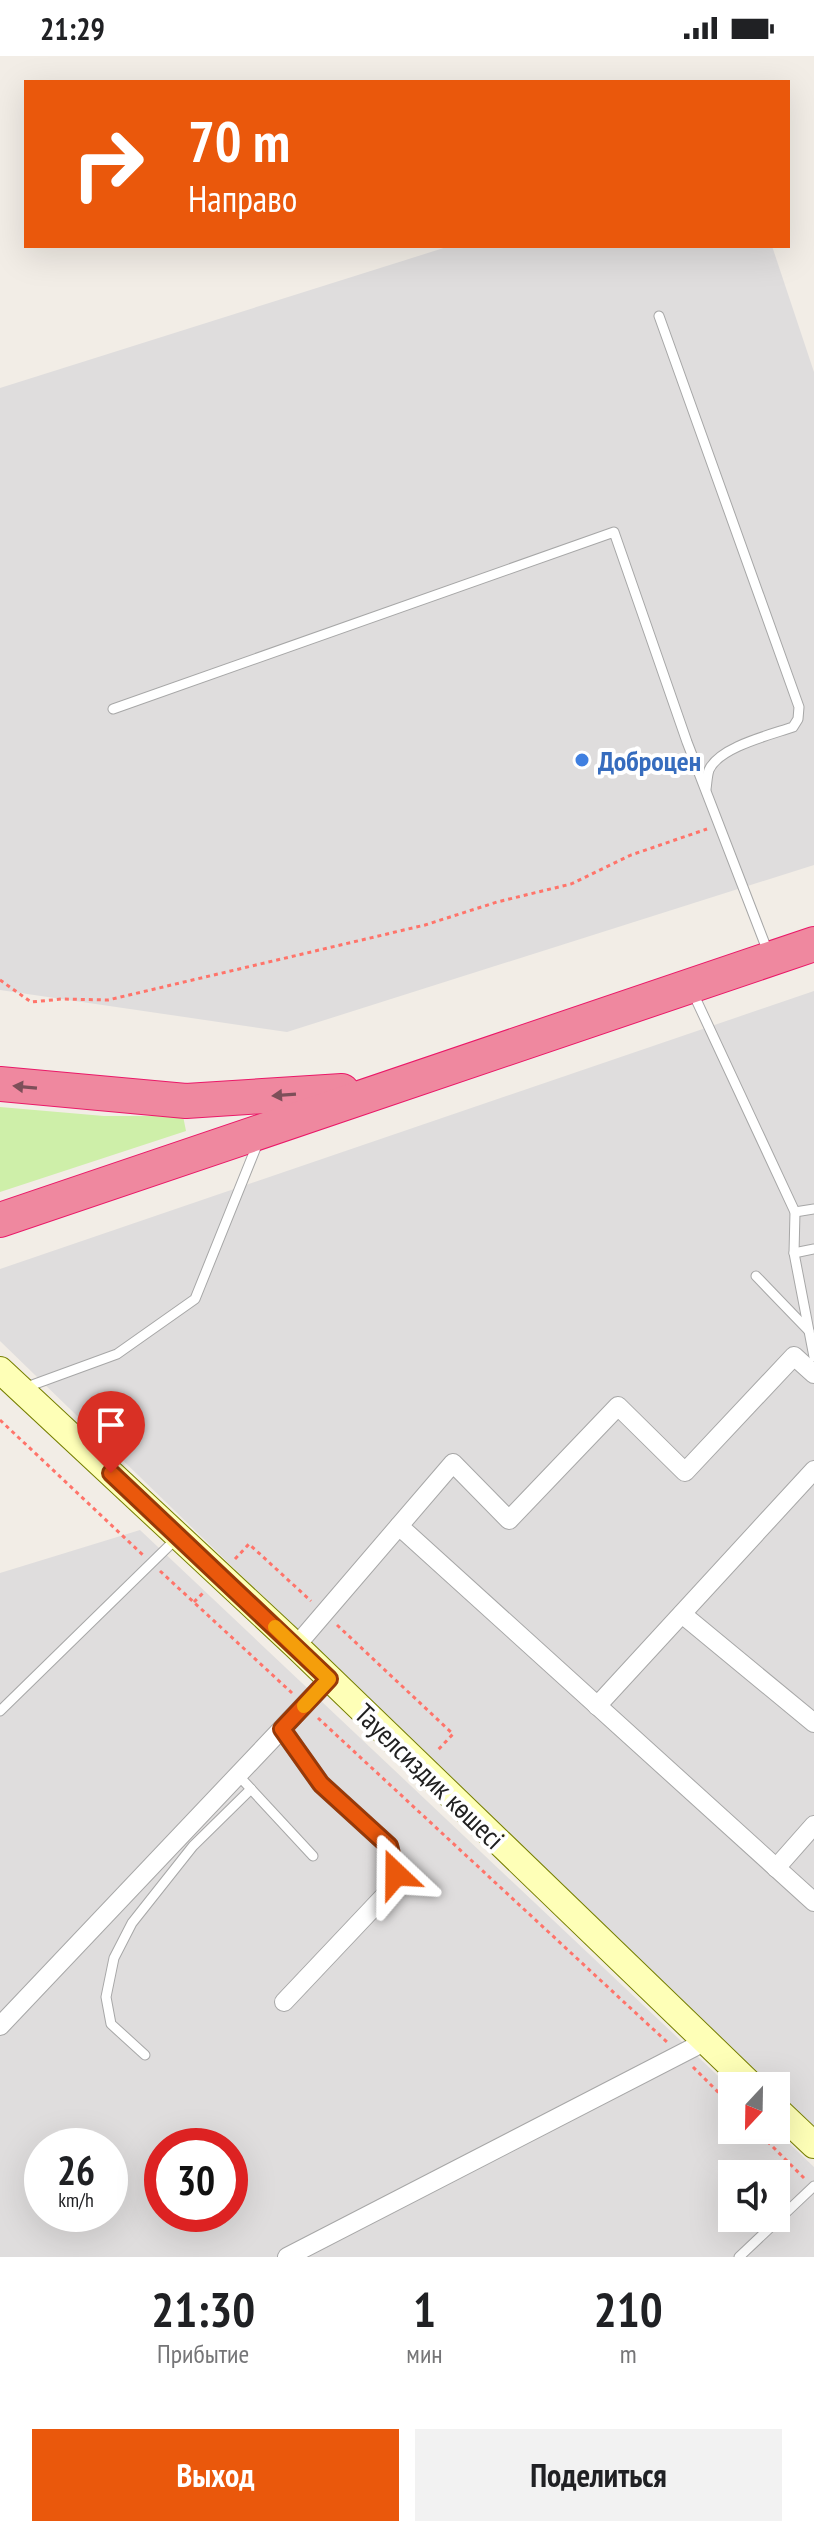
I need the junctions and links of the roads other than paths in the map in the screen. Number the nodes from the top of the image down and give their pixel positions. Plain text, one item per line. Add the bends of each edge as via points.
1 (659, 316) dead end
2 (113, 709) dead end
3 (706, 792) junction
4 (814, 944) edge
5 (770, 959) junction
6 (690, 986) junction
7 (0, 1084) edge
8 (390, 1088) junction
9 (263, 1130) junction
10 (814, 1209) edge
11 (795, 1212) junction
12 (0, 1220) edge
13 (814, 1249) edge
14 (794, 1253) junction
15 (756, 1276) dead end
16 (809, 1331) junction
17 (814, 1357) edge
18 (0, 1370) edge
19 (814, 1374) edge
20 (21, 1389) junction
21 (814, 1470) edge
22 (399, 1526) junction
23 (178, 1537) junction
24 (682, 1614) junction
25 (296, 1646) junction
26 (329, 1679) junction
27 (597, 1706) junction
28 (0, 1711) edge
29 (814, 1723) edge
30 (282, 1729) junction
31 (244, 1782) junction
32 (814, 1825) edge
33 (313, 1856) dead end
34 (776, 1868) junction
35 (814, 1902) edge
36 (284, 2002) dead end
37 (0, 2026) edge
38 (706, 2041) junction
39 (145, 2055) dead end
40 (738, 2072) edge
41 (790, 2119) edge
42 (810, 2134) edge
43 (814, 2186) edge
44 (287, 2257) edge
45 (739, 2257) edge

1 - 3 lane via 799,707 793,727 728,751 714,762
2 - 3 lane via 614,532
3 - 5 lane
4 - 5 highway
5 - 6 highway
6 - 8 highway
6 - 11 lane
8 -> 7 highway via 186,1101
8 - 9 highway
9 - 12 highway
9 - 20 lane via 195,1299 117,1354
10 - 11 lane
11 - 14 lane
13 - 14 lane
14 - 16 lane
15 - 16 lane
16 - 17 lane
18 - 20 street, Тауелсиздик көшесі
19 - 22 street via 794,1356 685,1472 618,1406 509,1520 453,1463
20 - 23 street, Тауелсиздик көшесі
21 - 24 street
22 - 25 street
22 - 27 street
23 - 25 street, Тауелсиздик көшесі
23 - 28 lane
24 - 27 street
24 - 29 street
25 - 26 street, Тауелсиздик көшесі
26 - 30 street
26 - 38 street, Тауелсиздик көшесі
27 - 34 street
30 - 31 street
30 - 36 street via 321,1784 389,1846 396,1874 387,1893
31 - 33 lane
31 - 37 street
31 - 39 lane via 132,1923 114,1958 106,1997 111,2024
32 - 34 street
34 - 35 street
38 - 40 street, Тауелсиздик көшесі
38 - 44 street
41 - 42 street
43 - 45 lane

